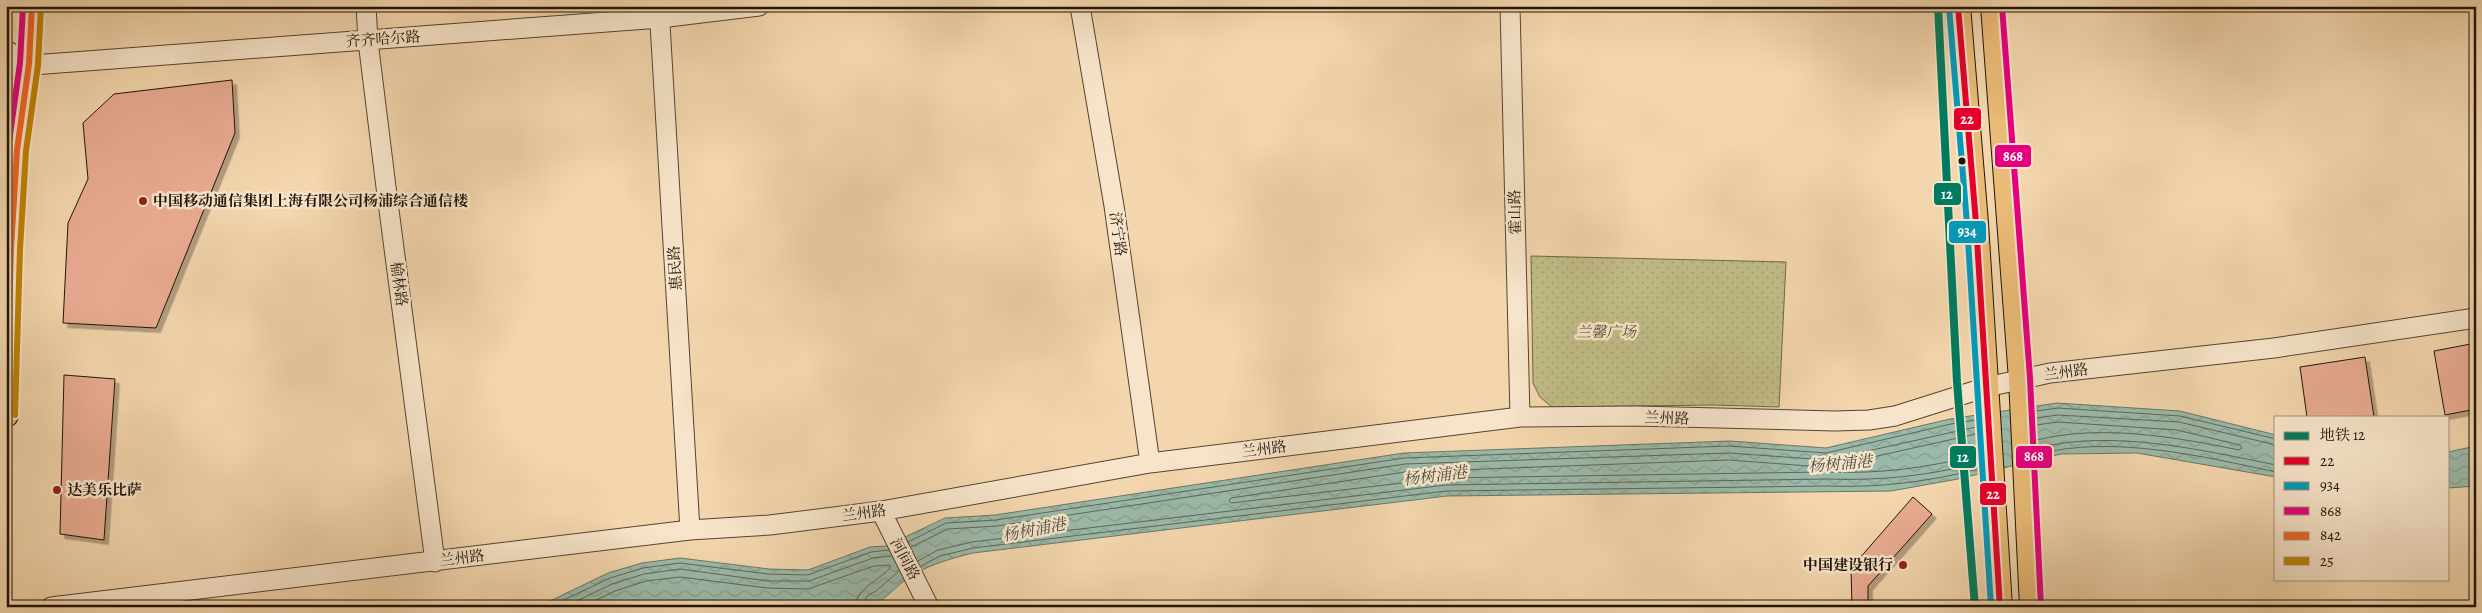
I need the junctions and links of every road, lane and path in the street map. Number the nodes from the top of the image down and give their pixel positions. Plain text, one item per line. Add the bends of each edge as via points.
1 (32, 6) edge
2 (366, 6) edge
3 (759, 6) edge
4 (1080, 6) edge
5 (1510, 6) edge
6 (1958, 6) edge
7 (1993, 6) edge
8 (659, 12) edge
9 (368, 40) junction
10 (6, 50) edge
11 (18, 66) edge
12 (2476, 318) edge
13 (2021, 379) junction
14 (1987, 387) junction
15 (6, 415) edge
16 (1520, 417) junction
17 (1150, 463) junction
18 (881, 511) junction
19 (690, 530) junction
20 (435, 562) junction
21 (51, 607) edge
22 (929, 607) edge
23 (2000, 607) edge
24 (2032, 607) edge

1 - 11 main road
2 - 9 street, 榆林路
3 - 8 street, 齐齐哈尔路
4 - 17 street, 济宁路 via 1114,206
5 - 16 street, 霍山路
6 - 14 main road
7 - 13 main road
8 - 9 street, 齐齐哈尔路
8 - 19 street, 惠民路
9 - 11 street, 齐齐哈尔路
9 - 20 street, 榆林路
10 - 11 street
11 - 15 main road
12 - 13 street, 兰州路 via 2274,348
13 - 14 street, 兰州路
13 - 24 main road
14 - 16 street, 兰州路 via 1911,412 1869,420
14 - 23 main road
16 - 17 street, 兰州路
17 - 18 street, 兰州路
18 - 19 street, 兰州路 via 770,525
18 - 22 street, 河间路
19 - 20 street, 兰州路
20 - 21 street, 兰州路

